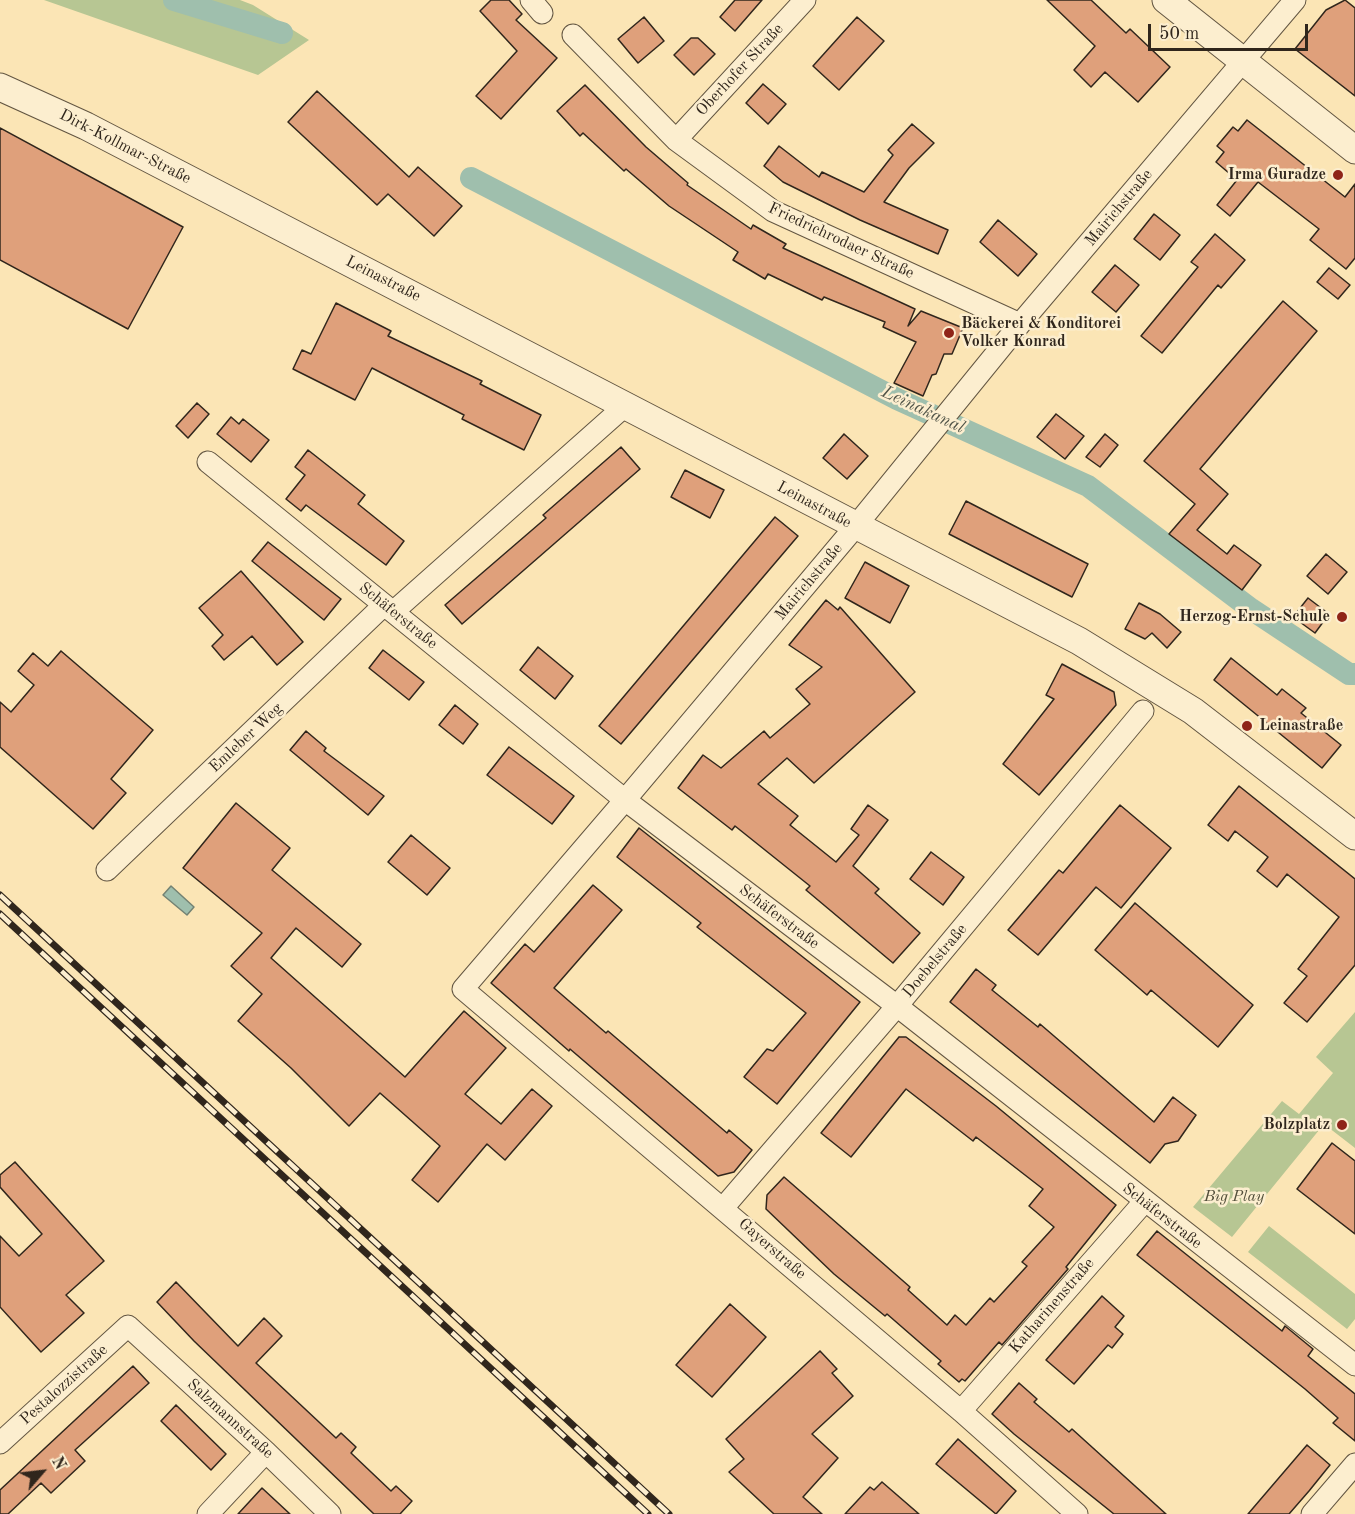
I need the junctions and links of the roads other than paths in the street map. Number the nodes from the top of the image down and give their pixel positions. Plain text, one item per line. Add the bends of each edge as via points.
1 (805, 0) edge
2 (1166, 0) edge
3 (1295, 0) edge
4 (573, 35) dead end
5 (1243, 62) junction
6 (0, 87) edge
7 (676, 140) junction
8 (1355, 150) edge
9 (249, 210) joint
10 (1020, 324) junction
11 (626, 405) junction
12 (208, 462) dead end
13 (855, 527) junction
14 (389, 609) junction
15 (1143, 711) dead end
16 (625, 800) junction
17 (1355, 836) edge
18 (107, 870) dead end
19 (463, 989) joint
20 (897, 1006) junction
21 (1144, 1202) junction
22 (723, 1208) junction
23 (128, 1326) joint
24 (1355, 1365) edge
25 (961, 1411) junction
26 (0, 1443) edge
27 (266, 1452) junction
28 (1355, 1464) edge
29 (208, 1514) edge
30 (330, 1514) edge
31 (1077, 1514) edge
32 (1312, 1514) edge

1 - 7 street, Oberhofer Straße
2 - 5 street
3 - 5 street, Mairichstraße
4 - 7 street, Friedrichrodaer Straße
5 - 8 street
5 - 10 street, Mairichstraße
6 - 9 street, Dirk-Kollmar-Straße via 86,126
7 - 10 street, Friedrichrodaer Straße via 773,211
9 - 11 street, Leinastraße
10 - 13 street, Mairichstraße
11 - 13 street, Leinastraße
11 - 14 street, Emleber Weg
12 - 14 street, Schäferstraße
13 - 16 street, Mairichstraße
13 - 17 street, Leinastraße via 1079,641 1132,673 1193,711
14 - 16 street, Schäferstraße
14 - 18 street, Emleber Weg
15 - 20 street, Doebelstraße
16 - 19 street, Mairichstraße
16 - 20 street, Schäferstraße
19 - 22 street, Gayerstraße
20 - 21 street, Schäferstraße
20 - 22 street, Doebelstraße
21 - 24 street, Schäferstraße
21 - 25 street, Katharinenstraße
22 - 25 street, Gayerstraße
23 - 26 street, Pestalozzistraße
23 - 27 street, Salzmannstraße
25 - 31 street, Gayerstraße
27 - 29 street
27 - 30 street, Salzmannstraße
28 - 32 street

